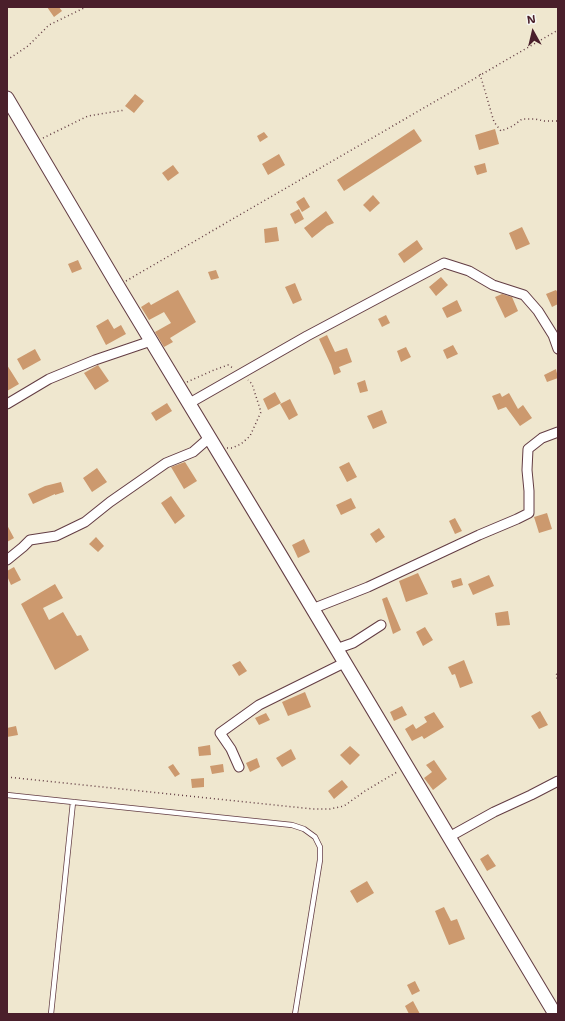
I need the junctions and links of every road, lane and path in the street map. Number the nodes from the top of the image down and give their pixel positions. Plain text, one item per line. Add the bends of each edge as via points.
1 (86, 7) edge
2 (558, 30) edge
3 (7, 60) edge
4 (480, 74) junction
5 (7, 98) edge
6 (125, 110) dead end
7 (11, 113) edge
8 (558, 122) edge
9 (34, 143) junction
10 (118, 286) junction
11 (150, 341) junction
12 (558, 349) edge
13 (243, 373) junction
14 (178, 386) junction
15 (7, 404) edge
16 (188, 404) junction
17 (558, 432) edge
18 (212, 443) junction
19 (7, 560) edge
20 (312, 609) junction
21 (381, 625) dead end
22 (336, 649) junction
23 (344, 663) junction
24 (558, 670) edge
25 (558, 680) edge
26 (239, 767) dead end
27 (406, 767) junction
28 (7, 776) edge
29 (558, 781) edge
30 (7, 795) edge
31 (73, 802) junction
32 (449, 838) junction
33 (51, 1014) edge
34 (295, 1014) edge
35 (555, 1014) edge

1 - 3 path via 49,25 28,46
2 - 4 path
4 - 8 path via 494,122 501,131 522,119
4 - 10 path
5 - 7 street
6 - 9 path via 88,116
7 - 9 street
9 - 10 street
10 - 11 street
11 - 14 street
11 - 15 street via 49,379
12 - 13 street via 553,335 538,311 524,295 493,285 469,271 444,263
13 - 14 path via 228,365
13 - 16 street
13 - 18 path via 252,384 261,412 250,436 241,444 232,448
14 - 16 street
16 - 18 street
17 - 20 street via 542,438 528,448 529,513 368,587
18 - 19 street via 166,463 85,522 56,536 30,540
18 - 20 street
20 - 22 street
21 - 22 street via 353,643
22 - 23 street
23 - 26 street via 259,705 220,733
23 - 27 street
24 - 25 path
27 - 28 path via 344,806 330,810
27 - 32 street
29 - 32 street via 494,812
30 - 31 lane
31 - 33 lane
31 - 34 lane via 292,825 315,836 320,847 320,860
32 - 35 street

